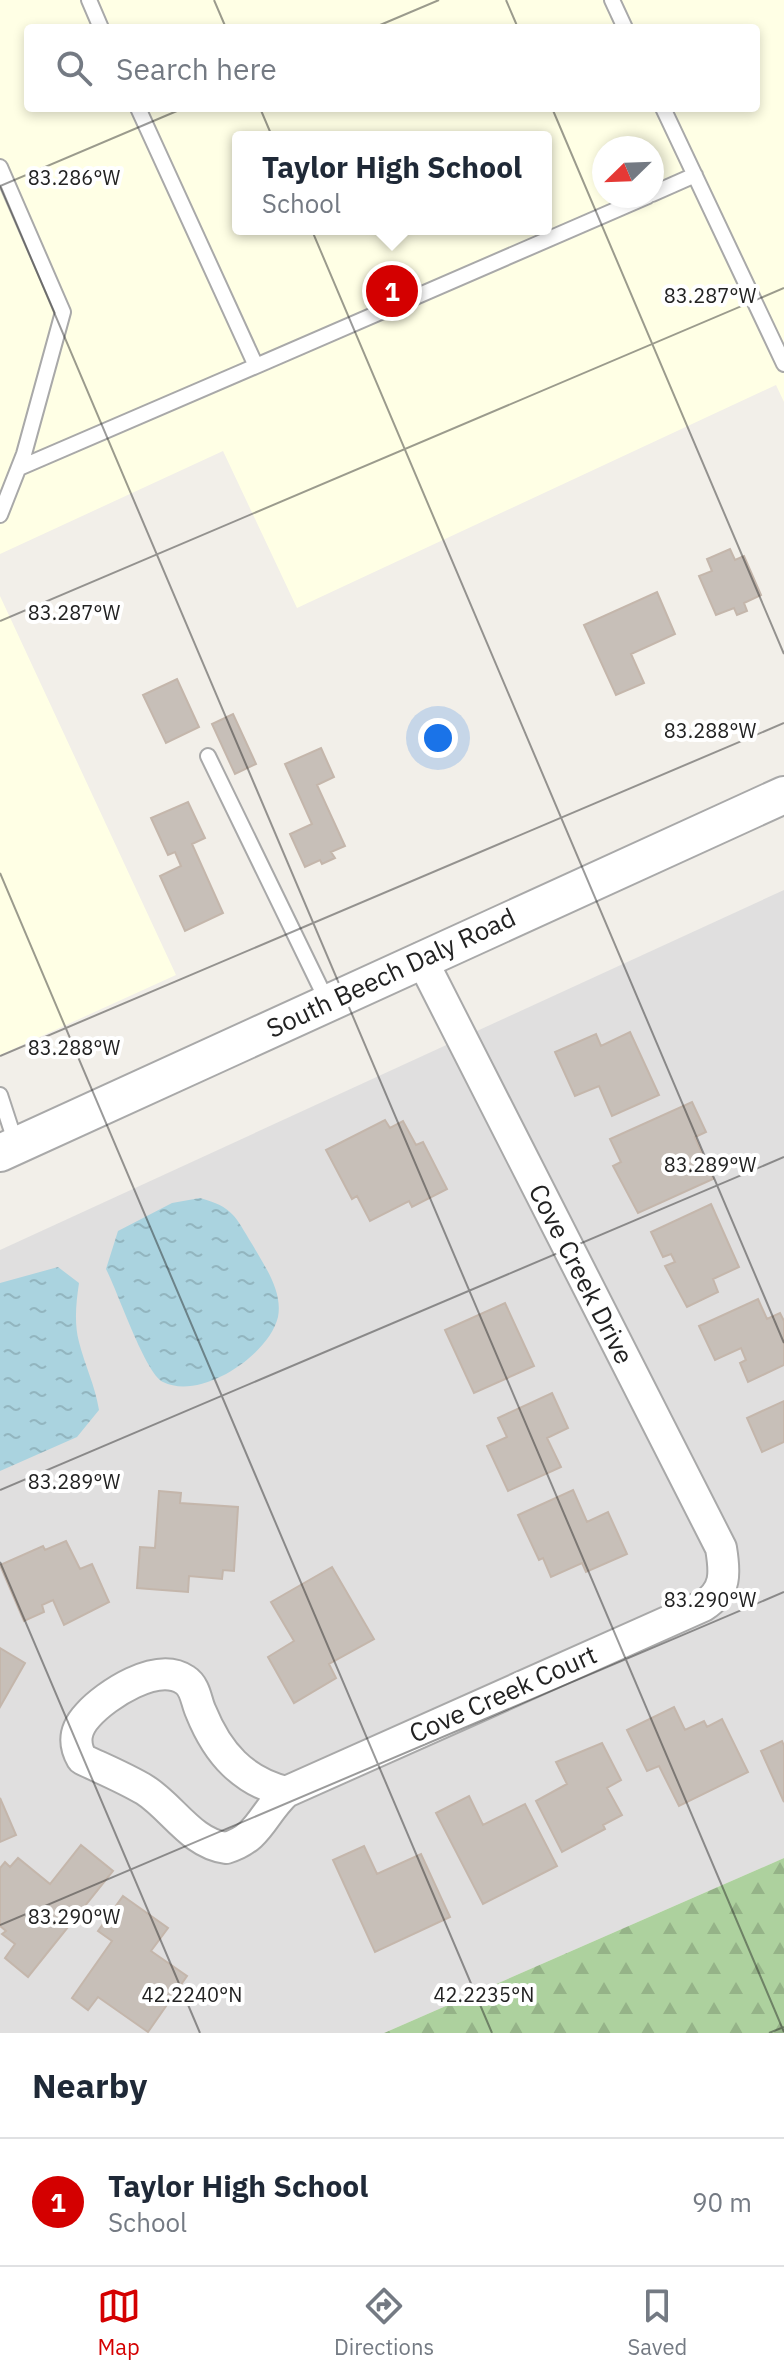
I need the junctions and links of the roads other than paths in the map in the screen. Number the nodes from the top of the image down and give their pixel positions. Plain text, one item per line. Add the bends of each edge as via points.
1 (89, 0) edge
2 (612, 0) edge
3 (99, 24) edge
4 (623, 24) edge
5 (140, 112) edge
6 (665, 112) edge
7 (0, 167) edge
8 (695, 175) junction
9 (664, 189) edge
10 (620, 208) edge
11 (784, 364) edge
12 (256, 366) junction
13 (19, 468) junction
14 (0, 515) edge
15 (208, 756) dead end
16 (784, 795) edge
17 (421, 958) junction
18 (328, 1002) junction
19 (0, 1095) edge
20 (8, 1150) edge
21 (718, 1593) joint
22 (286, 1792) junction

1 - 3 lane
2 - 4 lane
5 - 12 lane
6 - 8 lane
7 - 13 lane via 63,312
8 - 9 lane
8 - 11 lane
10 - 12 lane
12 - 13 lane
13 - 14 lane
15 - 18 lane
16 - 17 street, South Beech Daly Road
17 - 18 street, South Beech Daly Road
17 - 21 street, Cove Creek Drive via 721,1548 725,1574
18 - 20 street, South Beech Daly Road
19 - 20 lane
21 - 22 street, Cove Creek Court via 703,1606
22 - 22 street, Cove Creek Court via 270,1806 251,1838 226,1848 212,1846 145,1790 82,1759 79,1726 108,1696 133,1682 174,1676 193,1689 218,1744 236,1767 258,1785

